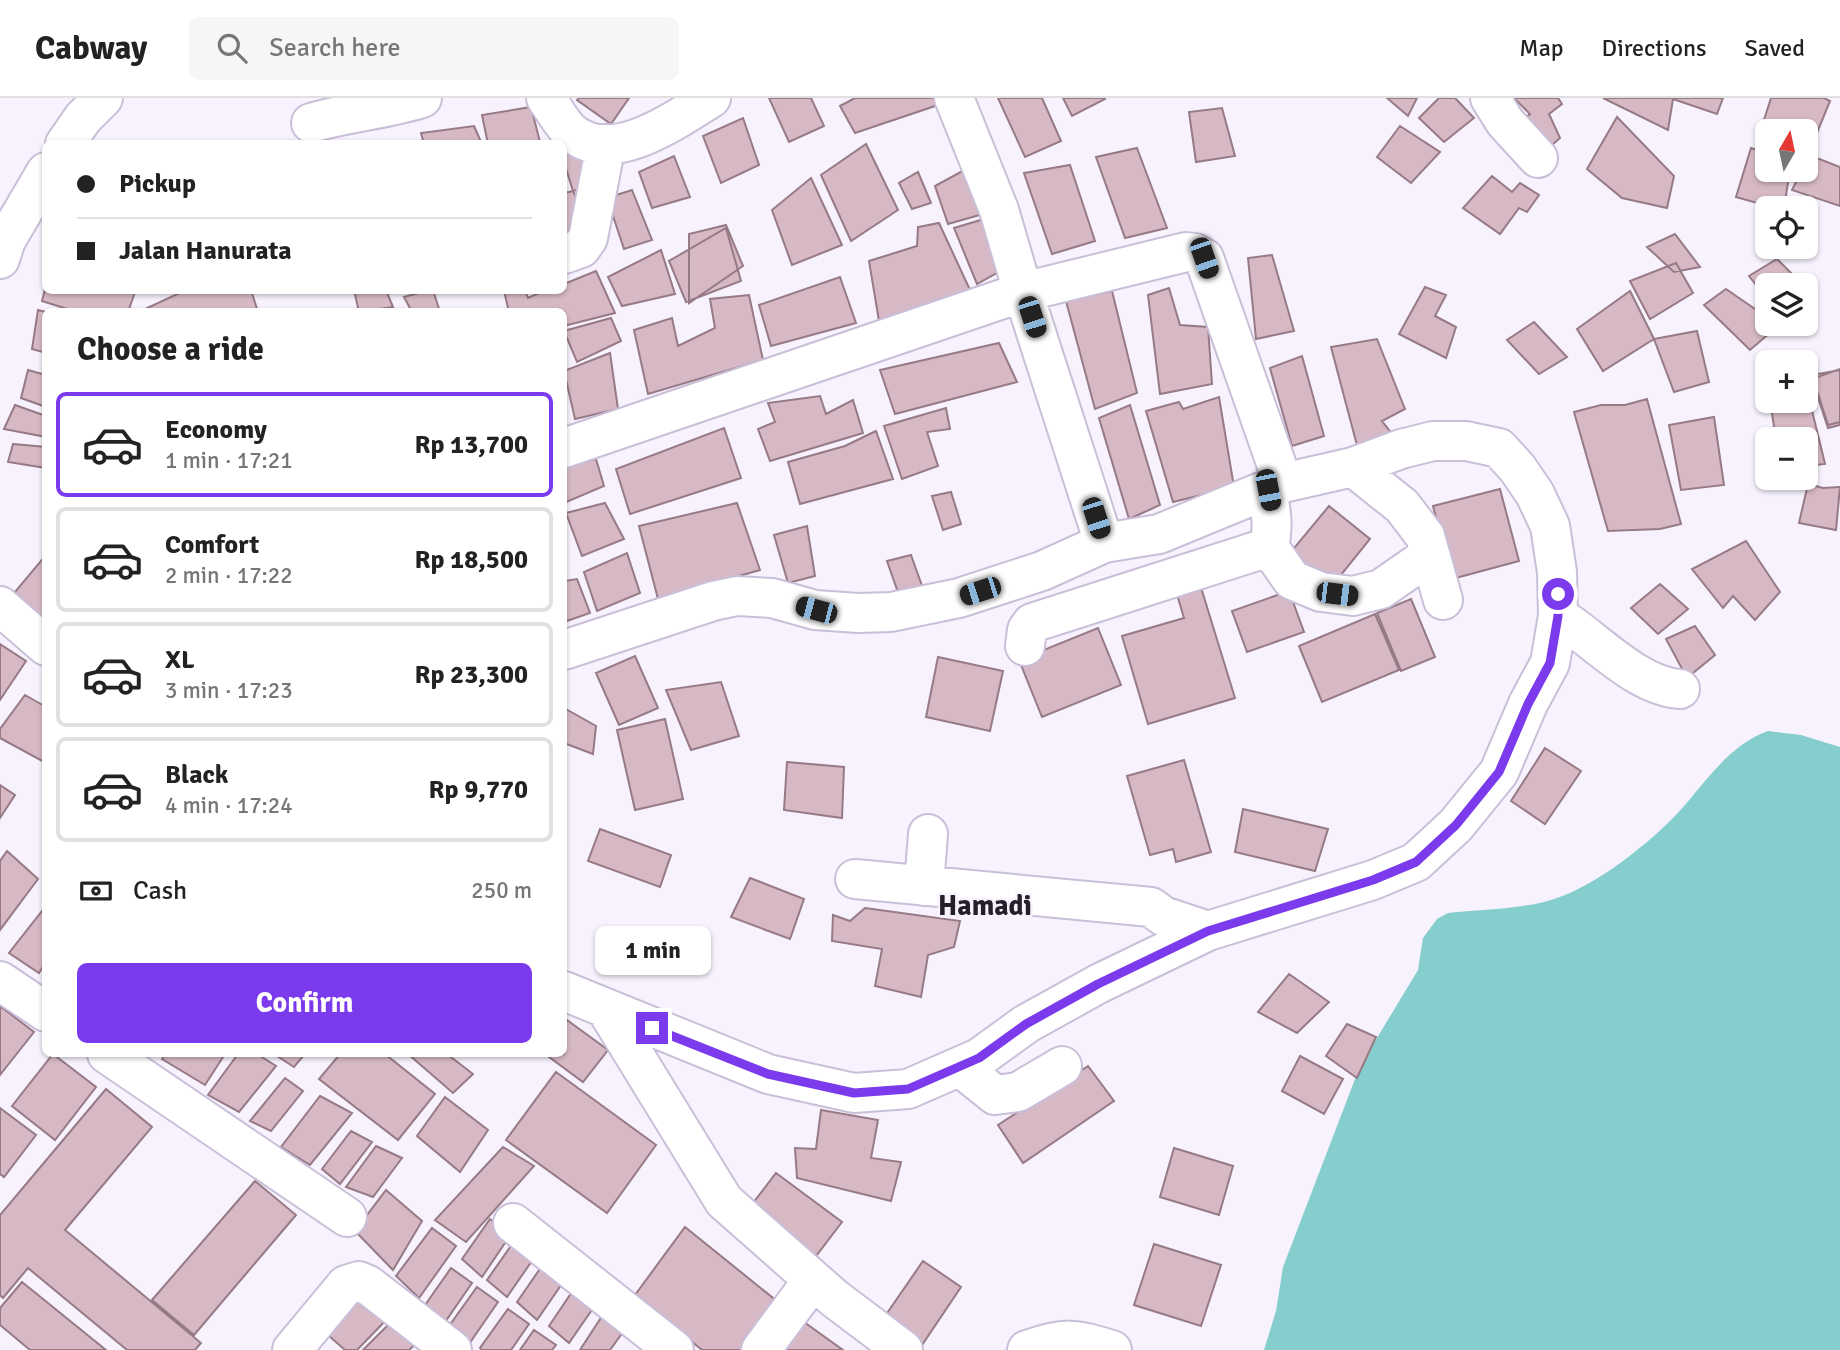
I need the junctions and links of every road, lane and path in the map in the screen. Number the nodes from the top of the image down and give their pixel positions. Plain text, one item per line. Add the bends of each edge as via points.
1 (103, 98) edge
2 (422, 98) edge
3 (546, 98) edge
4 (711, 98) edge
5 (954, 98) edge
6 (1490, 98) edge
7 (311, 123) dead end
8 (68, 140) edge
9 (574, 140) edge
10 (1538, 158) dead end
11 (42, 179) edge
12 (567, 253) edge
13 (0, 259) edge
14 (1023, 292) junction
15 (567, 447) edge
16 (1353, 467) junction
17 (1275, 486) junction
18 (1104, 543) junction
19 (1269, 547) junction
20 (1430, 555) junction
21 (1443, 600) dead end
22 (0, 607) edge
23 (1558, 616) junction
24 (42, 643) edge
25 (1025, 646) dead end
26 (567, 649) edge
27 (1680, 689) dead end
28 (928, 834) dead end
29 (855, 879) dead end
30 (924, 886) junction
31 (1208, 931) junction
32 (0, 981) edge
33 (567, 992) edge
34 (42, 1009) edge
35 (606, 1009) junction
36 (111, 1057) edge
37 (1062, 1066) dead end
38 (960, 1067) junction
39 (347, 1217) dead end
40 (513, 1223) dead end
41 (813, 1280) junction
42 (292, 1350) edge
43 (452, 1350) edge
44 (674, 1350) edge
45 (761, 1350) edge
46 (903, 1350) edge
47 (1027, 1350) edge
48 (1112, 1350) edge

1 - 8 street
2 - 7 street
3 - 9 street
4 - 9 street via 620,145
5 - 14 street via 999,210
6 - 10 street
9 - 12 street via 588,237 581,248
11 - 13 street
14 - 15 street
14 - 17 street via 1186,252 1204,258
14 - 18 street
16 - 17 street
16 - 20 street via 1407,512 1424,536
16 - 23 street via 1433,441 1499,448 1535,494 1550,526
17 - 18 street via 1159,534
17 - 19 street
18 - 26 street via 1042,571 959,598 891,612 816,610 772,598 737,596
19 - 20 street via 1292,580 1321,592 1353,596 1381,589
19 - 25 street via 1032,623
20 - 21 street
22 - 24 street
23 - 27 street via 1645,679
23 - 31 street via 1550,663 1499,772 1456,825 1416,862 1373,880
28 - 30 street
29 - 30 street
30 - 31 street via 1151,907 1163,916
31 - 38 street via 1086,991
32 - 34 street
33 - 35 street
35 - 38 street via 768,1074 854,1093 908,1089
35 - 41 street via 724,1200
36 - 39 street
37 - 38 street via 1018,1092 995,1095
40 - 44 street
41 - 45 street
41 - 46 street
42 - 43 street via 346,1285 359,1281
47 - 48 street via 1075,1339

